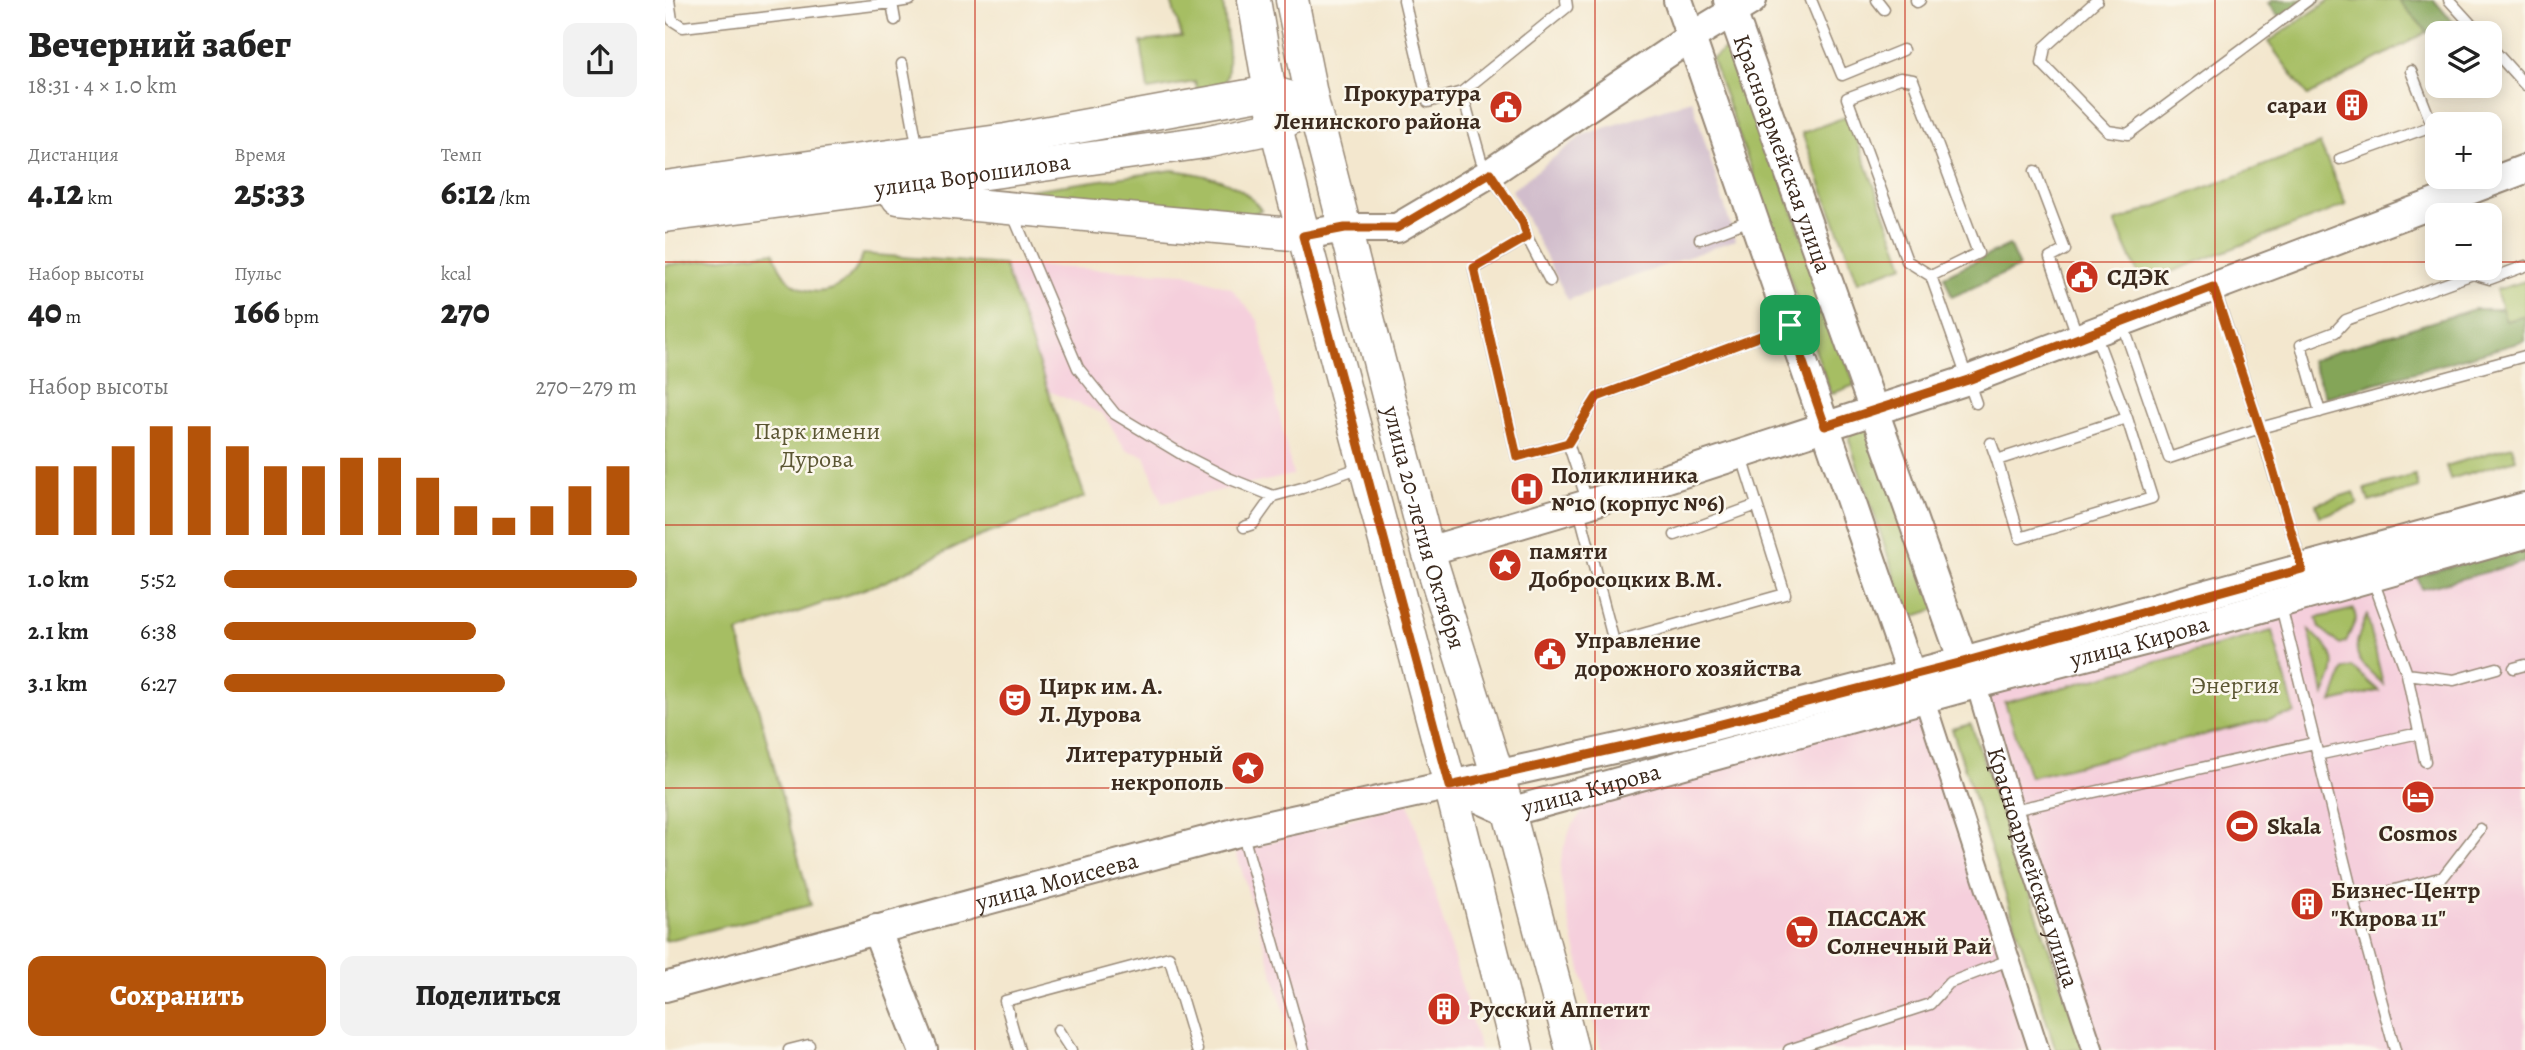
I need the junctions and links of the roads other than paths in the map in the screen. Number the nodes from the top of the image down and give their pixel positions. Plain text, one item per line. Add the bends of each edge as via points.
1 (669, 0) edge
2 (910, 0) edge
3 (1254, 0) edge
4 (1292, 0) edge
5 (1404, 0) edge
6 (1566, 0) edge
7 (1678, 0) edge
8 (1811, 0) edge
9 (2097, 0) edge
10 (2308, 0) edge
11 (2449, 0) edge
12 (896, 2) edge
13 (1737, 4) edge
14 (895, 20) dead end
15 (2468, 21) edge
16 (1691, 37) junction
17 (1903, 50) dead end
18 (2502, 59) edge
19 (902, 64) dead end
20 (2411, 71) dead end
21 (2525, 85) edge
22 (1270, 92) junction
23 (1462, 92) junction
24 (1313, 104) junction
25 (2427, 112) edge
26 (1276, 127) junction
27 (2425, 129) edge
28 (919, 152) junction
29 (2340, 159) dead end
30 (2525, 169) edge
31 (2035, 172) dead end
32 (1490, 173) junction
33 (665, 187) edge
34 (844, 194) junction
35 (2459, 195) edge
36 (1010, 209) junction
37 (665, 216) edge
38 (1753, 219) junction
39 (1345, 228) junction
40 (1303, 236) junction
41 (1527, 237) junction
42 (1700, 239) dead end
43 (2525, 266) edge
44 (1931, 275) junction
45 (2502, 275) edge
46 (2457, 280) edge
47 (1550, 281) dead end
48 (2213, 287) junction
49 (2121, 321) junction
50 (1790, 325) junction
51 (2086, 335) junction
52 (2525, 355) edge
53 (1972, 392) junction
54 (1874, 411) junction
55 (2320, 412) junction
56 (2127, 418) junction
57 (1825, 426) junction
58 (2260, 428) junction
59 (1568, 443) junction
60 (1991, 443) dead end
61 (1740, 454) junction
62 (1997, 460) junction
63 (1365, 466) junction
64 (1273, 496) junction
65 (1583, 505) junction
66 (1757, 505) junction
67 (2525, 507) edge
68 (1244, 527) dead end
69 (2525, 534) edge
70 (1675, 535) dead end
71 (1428, 551) junction
72 (2302, 569) junction
73 (2372, 576) junction
74 (2280, 602) junction
75 (2497, 668) dead end
76 (1970, 673) junction
77 (2407, 674) junction
78 (1917, 687) junction
79 (2419, 733) junction
80 (2314, 743) junction
81 (2316, 755) junction
82 (2425, 761) dead end
83 (1496, 777) junction
84 (1450, 786) junction
85 (2013, 810) junction
86 (1509, 812) junction
87 (2480, 829) dead end
88 (1243, 831) junction
89 (2354, 901) junction
90 (876, 929) junction
91 (2009, 960) junction
92 (665, 988) edge
93 (1058, 1030) dead end
94 (809, 1045) dead end
95 (1510, 1048) edge
96 (789, 1050) edge
97 (923, 1050) edge
98 (1019, 1050) edge
99 (1071, 1050) edge
100 (1197, 1050) edge
101 (1304, 1050) edge
102 (1572, 1050) edge
103 (1789, 1050) edge
104 (2039, 1050) edge
105 (2093, 1050) edge
106 (2395, 1050) edge

1 - 12 lane via 672,20 683,27
2 - 12 lane
3 - 22 main road, улица 20-летия Октября
4 - 24 main road, улица 20-летия Октября
5 - 23 lane via 1428,102
6 - 23 lane via 1567,7
7 - 16 street, Красноармейская улица
8 - 17 lane via 1842,75
9 - 10 lane via 2045,47 2042,63 2108,131 2128,134
11 - 15 lane
12 - 14 lane
13 - 16 street
13 - 54 street, Красноармейская улица
16 - 32 street
16 - 38 street, Красноармейская улица
18 - 21 lane
19 - 28 lane
20 - 25 lane
22 - 24 main road
22 - 26 main road, улица 20-летия Октября
22 - 28 main road, улица Ворошилова
23 - 32 lane via 1481,160
24 - 26 main road, улица Ворошилова
24 - 39 main road, улица 20-летия Октября
26 - 34 main road, улица Ворошилова via 1205,142
26 - 40 main road, улица 20-летия Октября
27 - 29 lane
28 - 33 main road, улица Ворошилова
30 - 35 street
31 - 51 lane via 2065,250 2050,258
32 - 39 street via 1397,228
32 - 41 lane via 1523,223
34 - 36 main road
34 - 37 main road, улица Ворошилова
35 - 48 street
36 - 40 main road
36 - 64 lane via 1078,368 1115,414 1194,461
38 - 42 lane
38 - 50 street, Красноармейская улица
39 - 40 street
39 - 71 main road, улица 20-летия Октября
40 - 63 main road, улица 20-летия Октября
41 - 47 lane
41 - 59 lane via 1474,268 1517,457
43 - 45 lane
44 - 44 lane via 1978,253 1913,80 1901,78 1847,98 1907,261
44 - 53 lane
46 - 55 lane via 2346,320 2335,332 2301,345
48 - 49 street
48 - 58 lane
49 - 51 street
49 - 58 lane via 2169,458
50 - 57 street, Красноармейская улица
50 - 59 lane via 1597,397
51 - 53 street
51 - 56 lane
52 - 55 lane
53 - 54 street
54 - 57 street
54 - 76 street, Красноармейская улица
55 - 58 lane
56 - 62 lane
56 - 62 lane via 2152,498 2020,538
57 - 61 street
57 - 78 street, Красноармейская улица
58 - 72 lane
59 - 65 lane
60 - 62 lane
61 - 65 street
61 - 66 lane
63 - 64 lane
63 - 84 main road, улица 20-летия Октября
64 - 68 lane via 1253,524
65 - 66 lane via 1614,642 1785,594
65 - 71 street
66 - 70 lane
67 - 72 street, улица Кирова
69 - 73 street, улица Кирова
71 - 83 main road, улица 20-летия Октября
72 - 76 street, улица Кирова
73 - 74 street, улица Кирова
73 - 77 lane
74 - 76 street, улица Кирова via 2144,640
74 - 80 lane
75 - 77 lane via 2454,680
76 - 78 street, улица Кирова
76 - 85 street, Красноармейская улица
77 - 79 lane
78 - 83 street, улица Кирова
78 - 86 street, улица Кирова
78 - 91 street, Красноармейская улица
79 - 81 lane
79 - 82 lane
80 - 81 lane
80 - 85 lane
81 - 89 lane
83 - 84 street, улица Кирова
83 - 86 main road, улица 20-летия Октября
84 - 86 street, улица Кирова
84 - 88 street, улица Моисеева
84 - 95 main road, улица 20-летия Октября
85 - 105 street, Красноармейская улица
86 - 102 main road, улица 20-летия Октября
87 - 89 lane via 2443,877
88 - 90 street, улица Моисеева
88 - 101 lane
89 - 106 lane
90 - 92 street, улица Моисеева
90 - 97 street
91 - 103 lane via 1949,983 1930,1004
91 - 104 street, Красноармейская улица
93 - 99 lane
94 - 96 lane
98 - 100 lane via 1005,1001 1169,957

